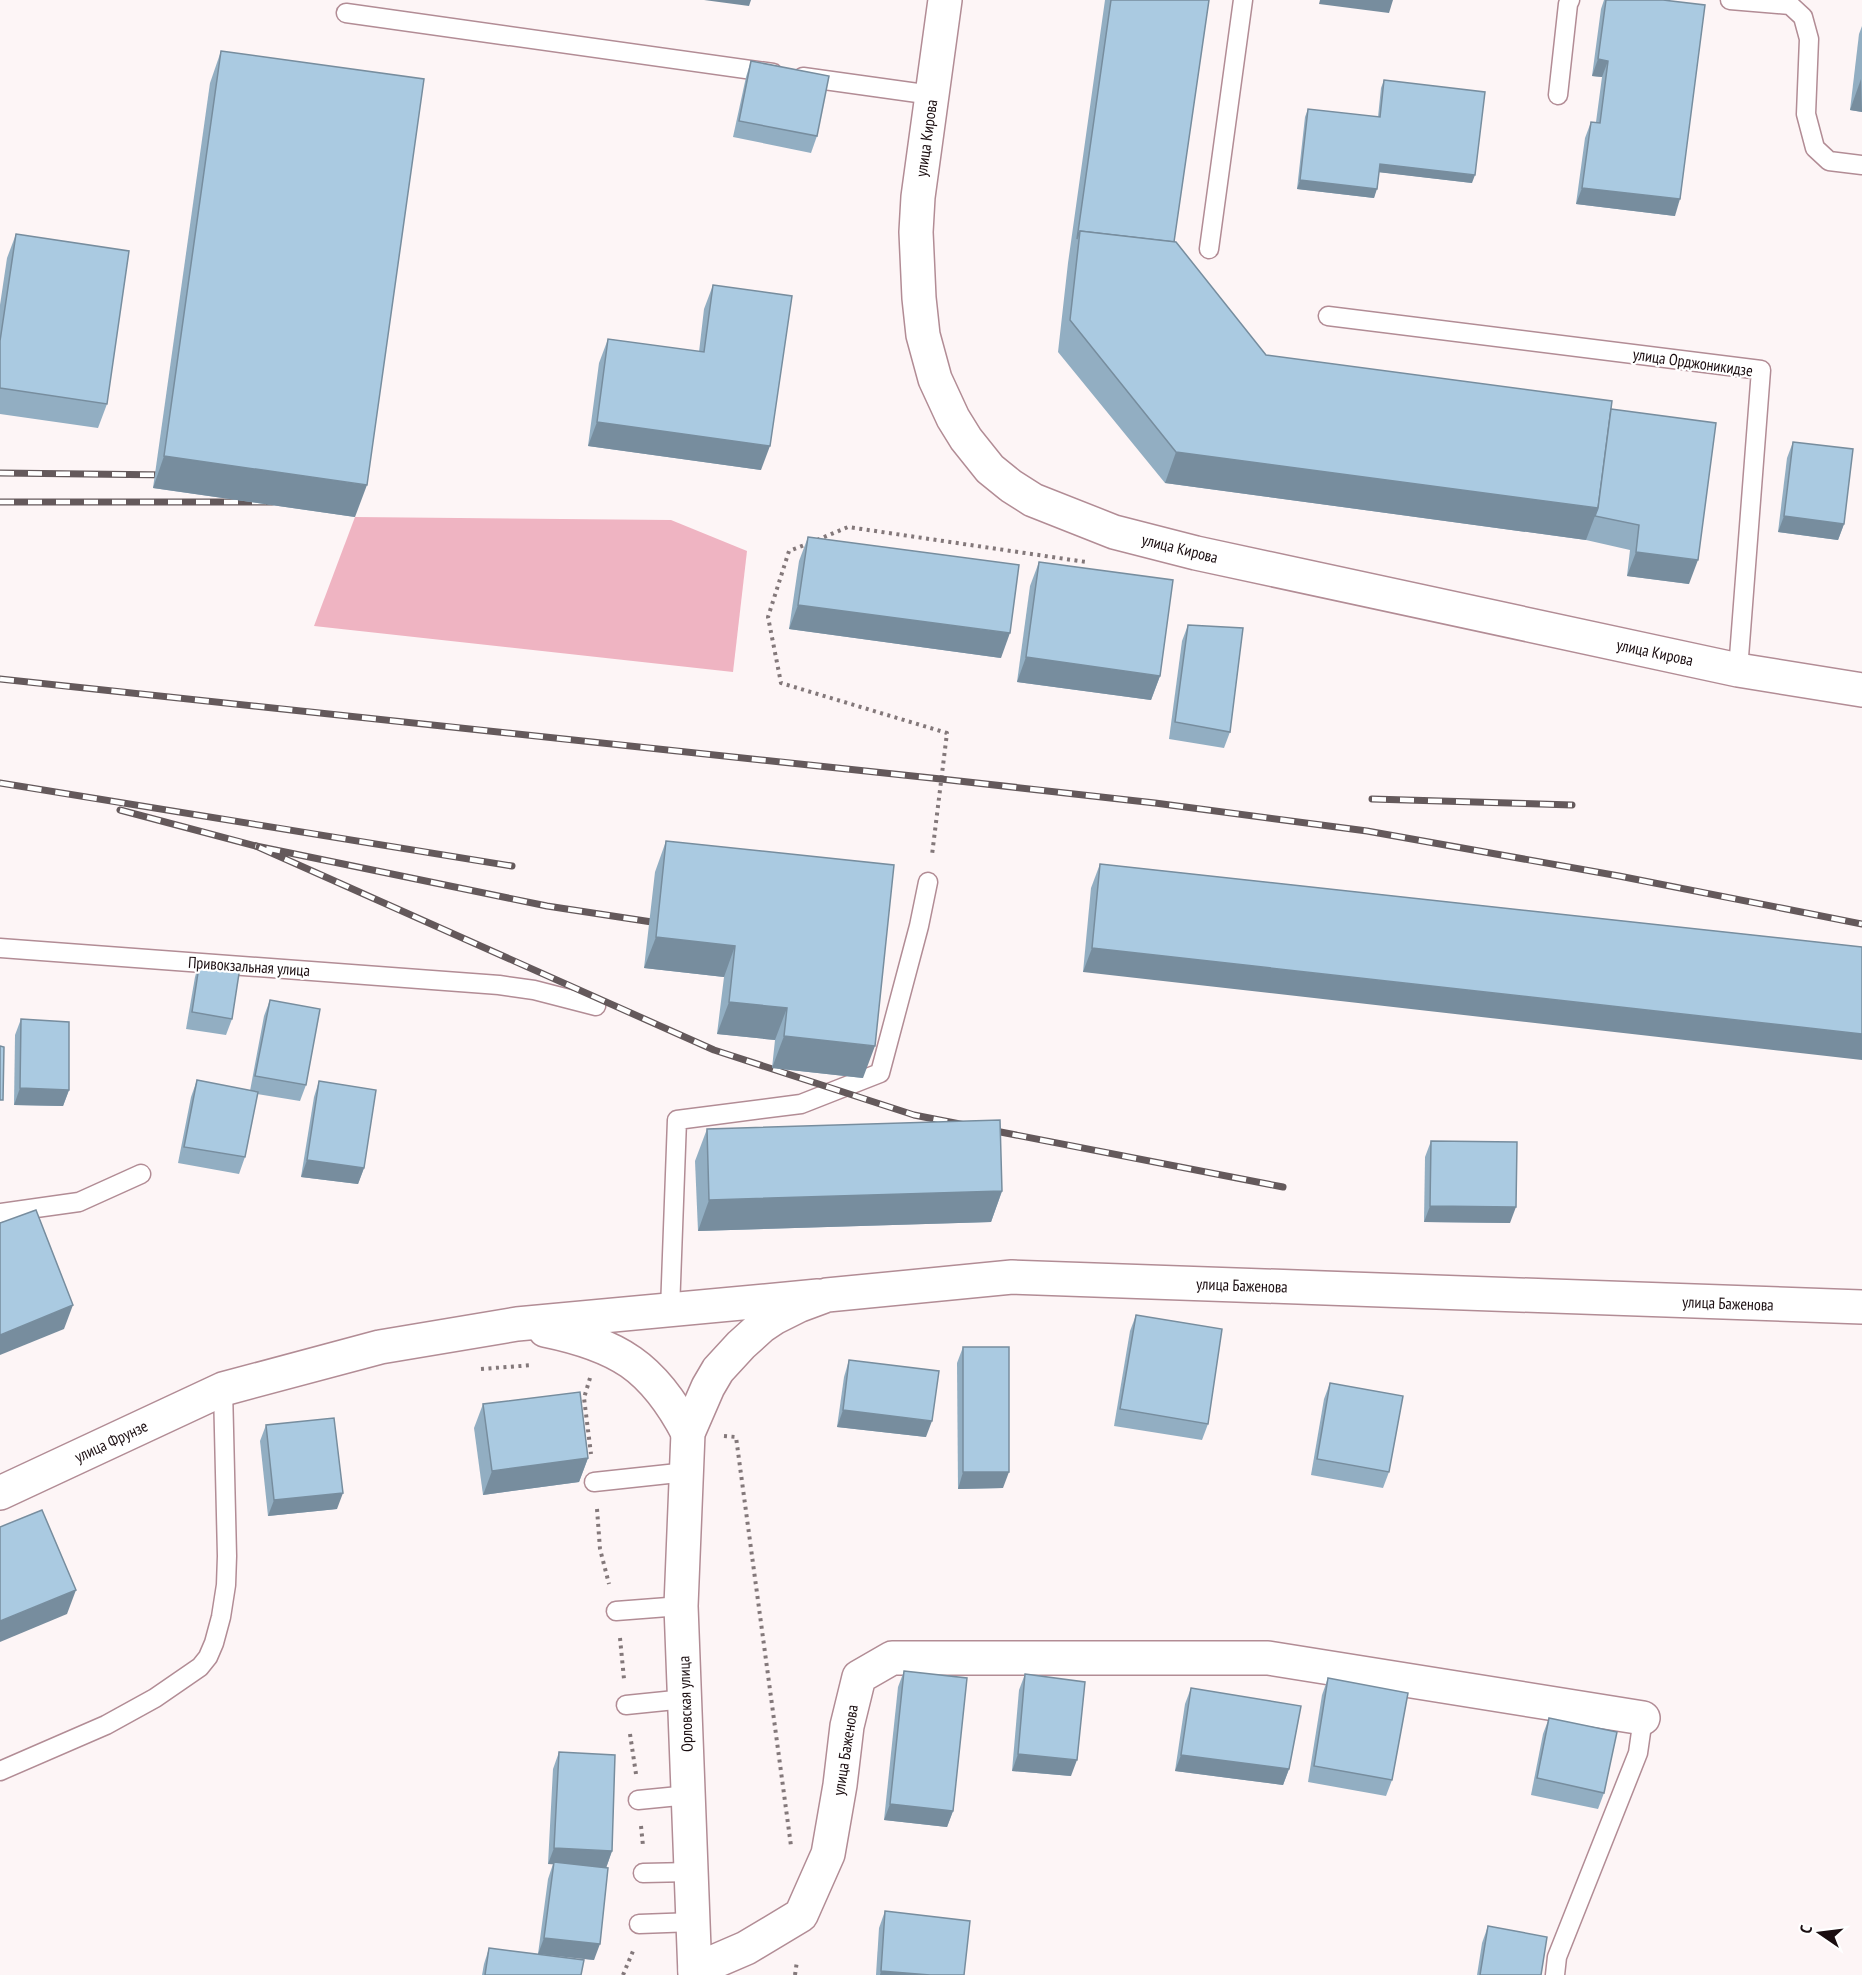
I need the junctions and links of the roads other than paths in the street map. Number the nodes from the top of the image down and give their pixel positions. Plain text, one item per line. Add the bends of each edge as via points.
1 (945, 0) edge
2 (1243, 0) edge
3 (1570, 0) edge
4 (1730, 0) edge
5 (346, 13) dead end
6 (932, 95) junction
7 (1558, 95) dead end
8 (1862, 165) edge
9 (1209, 249) dead end
10 (1328, 316) dead end
11 (1738, 670) junction
12 (1862, 690) edge
13 (928, 882) road end
14 (0, 948) edge
15 (596, 1006) dead end
16 (141, 1174) dead end
17 (0, 1213) edge
18 (827, 1295) junction
19 (1862, 1307) edge
20 (670, 1310) junction
21 (517, 1324) junction
22 (223, 1389) junction
23 (688, 1433) junction
24 (687, 1472) junction
25 (594, 1482) road end
26 (0, 1493) edge
27 (681, 1606) junction
28 (616, 1611) road end
29 (685, 1699) junction
30 (626, 1705) road end
31 (1642, 1718) joint
32 (0, 1771) edge
33 (689, 1794) junction
34 (638, 1800) road end
35 (691, 1872) junction
36 (643, 1873) road end
37 (693, 1922) junction
38 (639, 1924) road end
39 (695, 1972) edge
40 (1555, 1975) edge

1 - 6 street, улица Кирова
2 - 9 lane
3 - 7 lane
4 - 8 lane via 1797,10 1807,25 1809,39 1806,114 1815,148 1829,161
5 - 6 lane
6 - 11 street, улица Кирова via 916,232 923,335 935,379 953,418 979,458 1011,486 1034,500 1114,532 1196,553
10 - 11 lane, улица Орджоникидзе via 1761,370
11 - 12 street, улица Кирова
13 - 20 lane via 880,1072 801,1104 677,1120
14 - 15 lane, Привокзальная улица via 499,985
16 - 17 lane via 79,1202
18 - 19 street, улица Баженова via 1012,1277
18 - 20 street, улица Фрунзе
18 - 23 street, улица Баженова via 774,1318 741,1345 718,1370
20 - 21 street, улица Фрунзе
21 - 22 street, улица Фрунзе via 380,1347
21 - 23 street via 589,1340 620,1354 656,1383
22 - 26 street, улица Фрунзе
22 - 32 lane via 226,1585 208,1657 200,1667 155,1698 106,1725
23 - 24 street, Орловская улица
24 - 25 lane
24 - 27 street, Орловская улица
27 - 28 lane
27 - 29 street, Орловская улица
29 - 30 lane
29 - 33 street, Орловская улица
31 - 39 street, улица Баженова via 1268,1658 892,1658 859,1677 847,1726 828,1854 801,1915 746,1948
31 - 40 lane via 1638,1753 1557,1957
33 - 34 lane
33 - 35 street, Орловская улица
35 - 36 lane
35 - 37 street, Орловская улица
37 - 38 lane
37 - 39 street, Орловская улица

